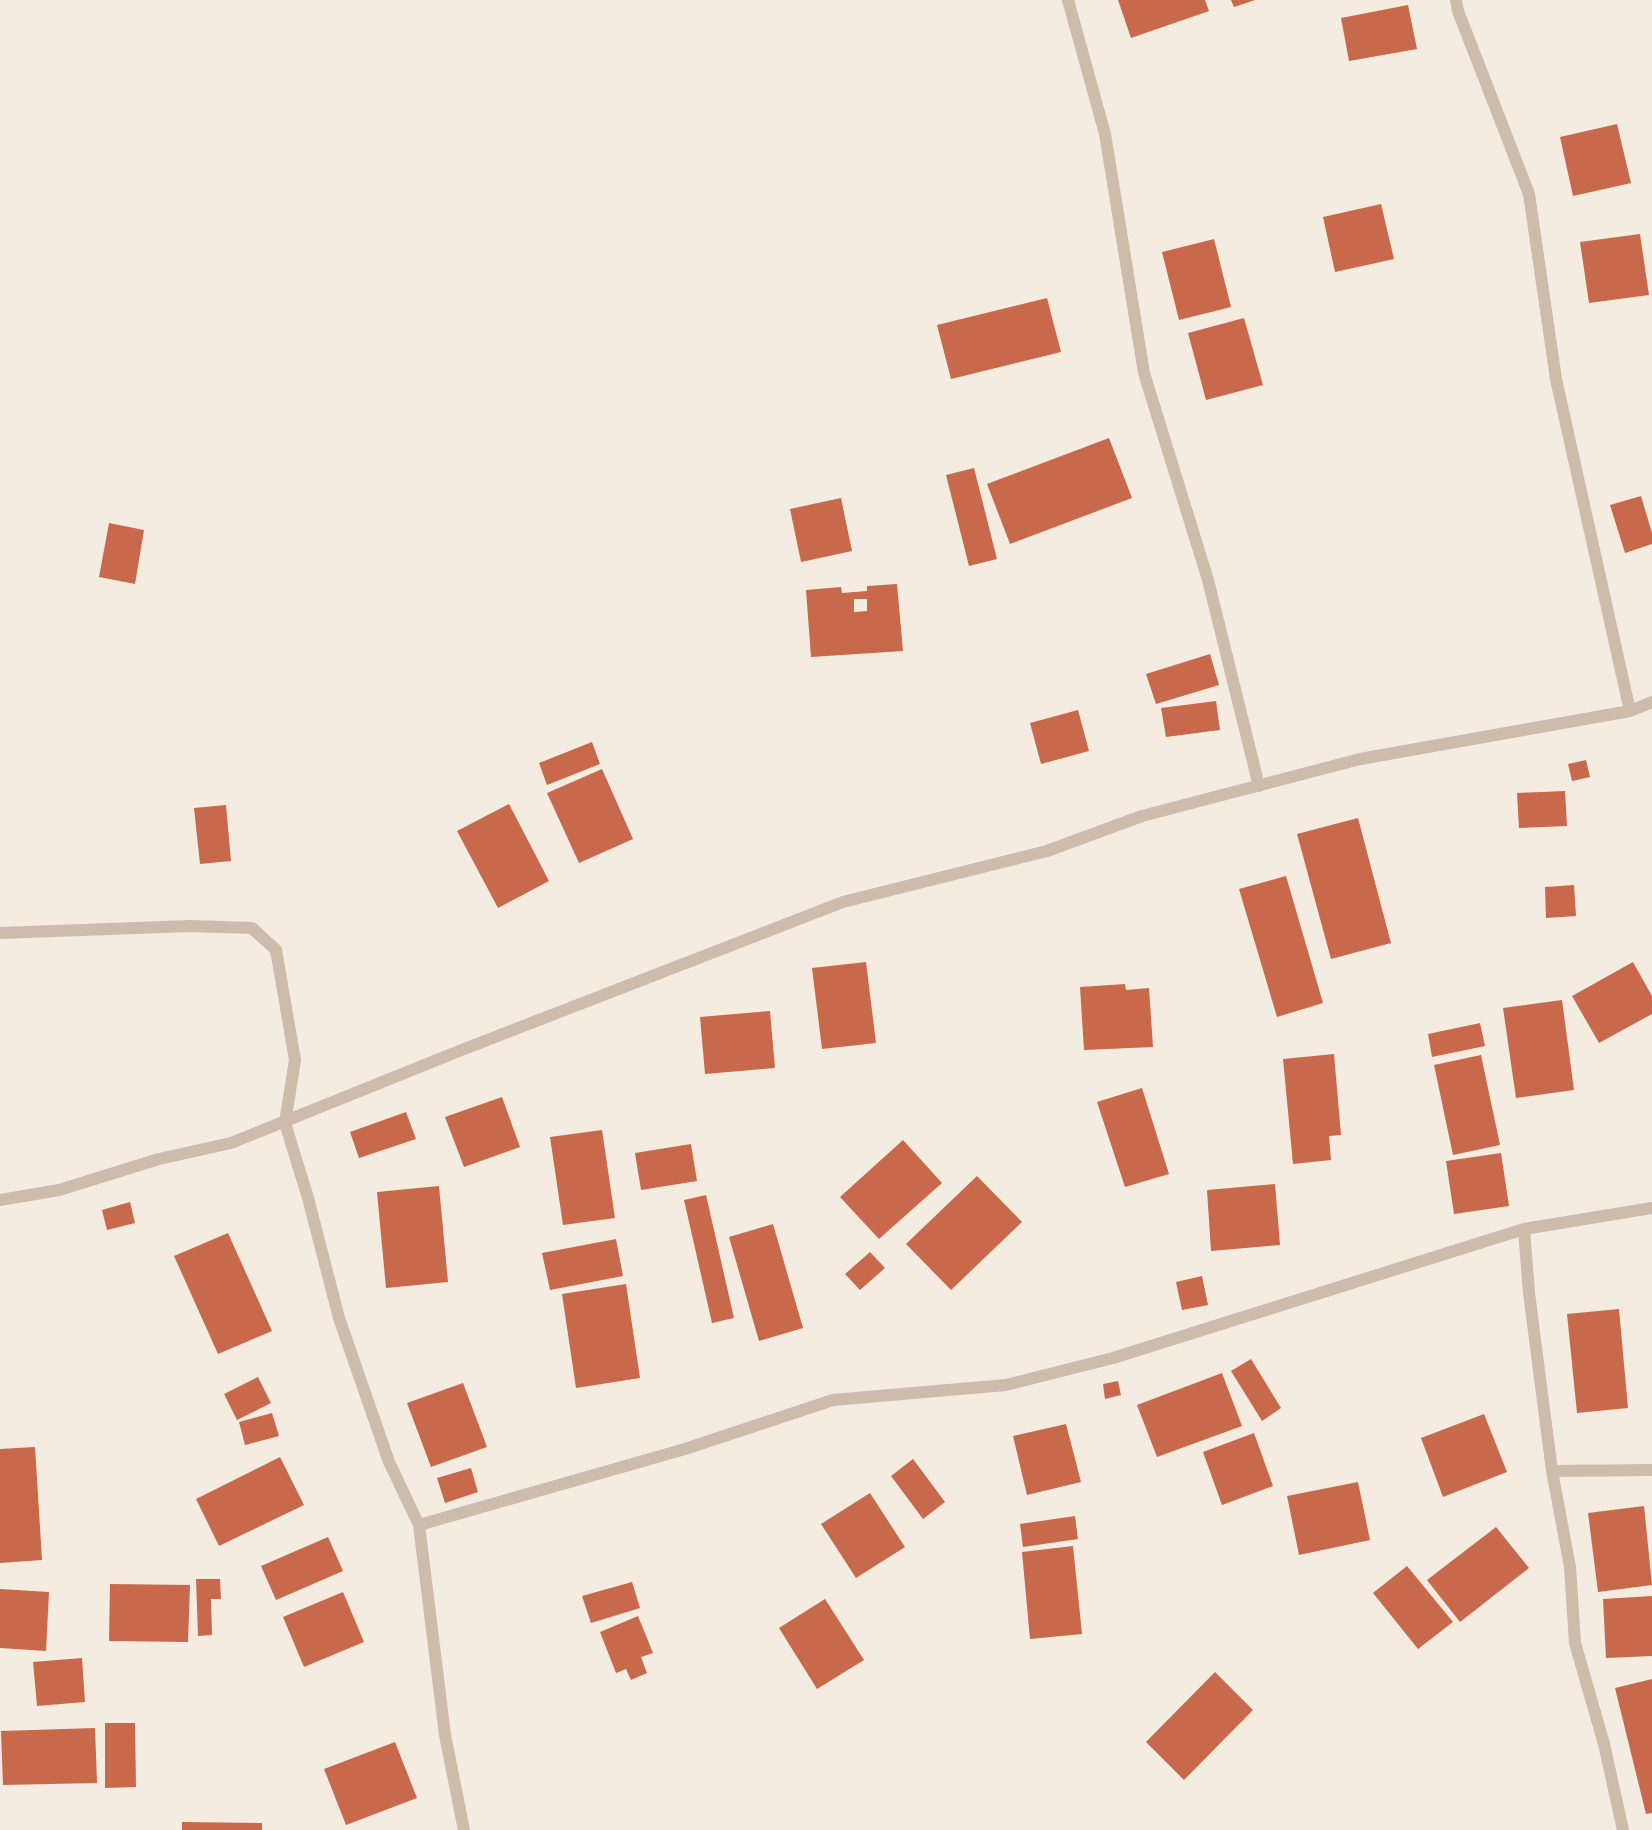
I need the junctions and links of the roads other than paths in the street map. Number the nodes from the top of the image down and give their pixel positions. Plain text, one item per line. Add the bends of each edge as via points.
1 (1068, 0) edge
2 (1456, 0) edge
3 (1652, 702) edge
4 (1630, 711) junction
5 (1259, 786) junction
6 (0, 933) edge
7 (285, 1123) junction
8 (0, 1200) edge
9 (1652, 1208) edge
10 (1524, 1229) junction
11 (1652, 1470) edge
12 (1552, 1471) junction
13 (420, 1525) junction
14 (464, 1830) edge
15 (1623, 1830) edge

1 - 5 street via 1105,134 1144,373 1208,580
2 - 4 street via 1529,194 1556,379
3 - 4 street
4 - 5 street via 1360,760
5 - 7 street via 1142,816 1048,851 843,902 458,1051
6 - 7 street via 190,926 252,928 276,950 294,1060
7 - 8 street via 231,1143 159,1159 59,1190
7 - 13 street via 339,1318 389,1462
9 - 10 street
10 - 12 street
10 - 13 street via 1113,1358 1006,1385 832,1400 685,1449
11 - 12 street
12 - 15 street via 1570,1567 1575,1643 1604,1744
13 - 14 street via 445,1735

